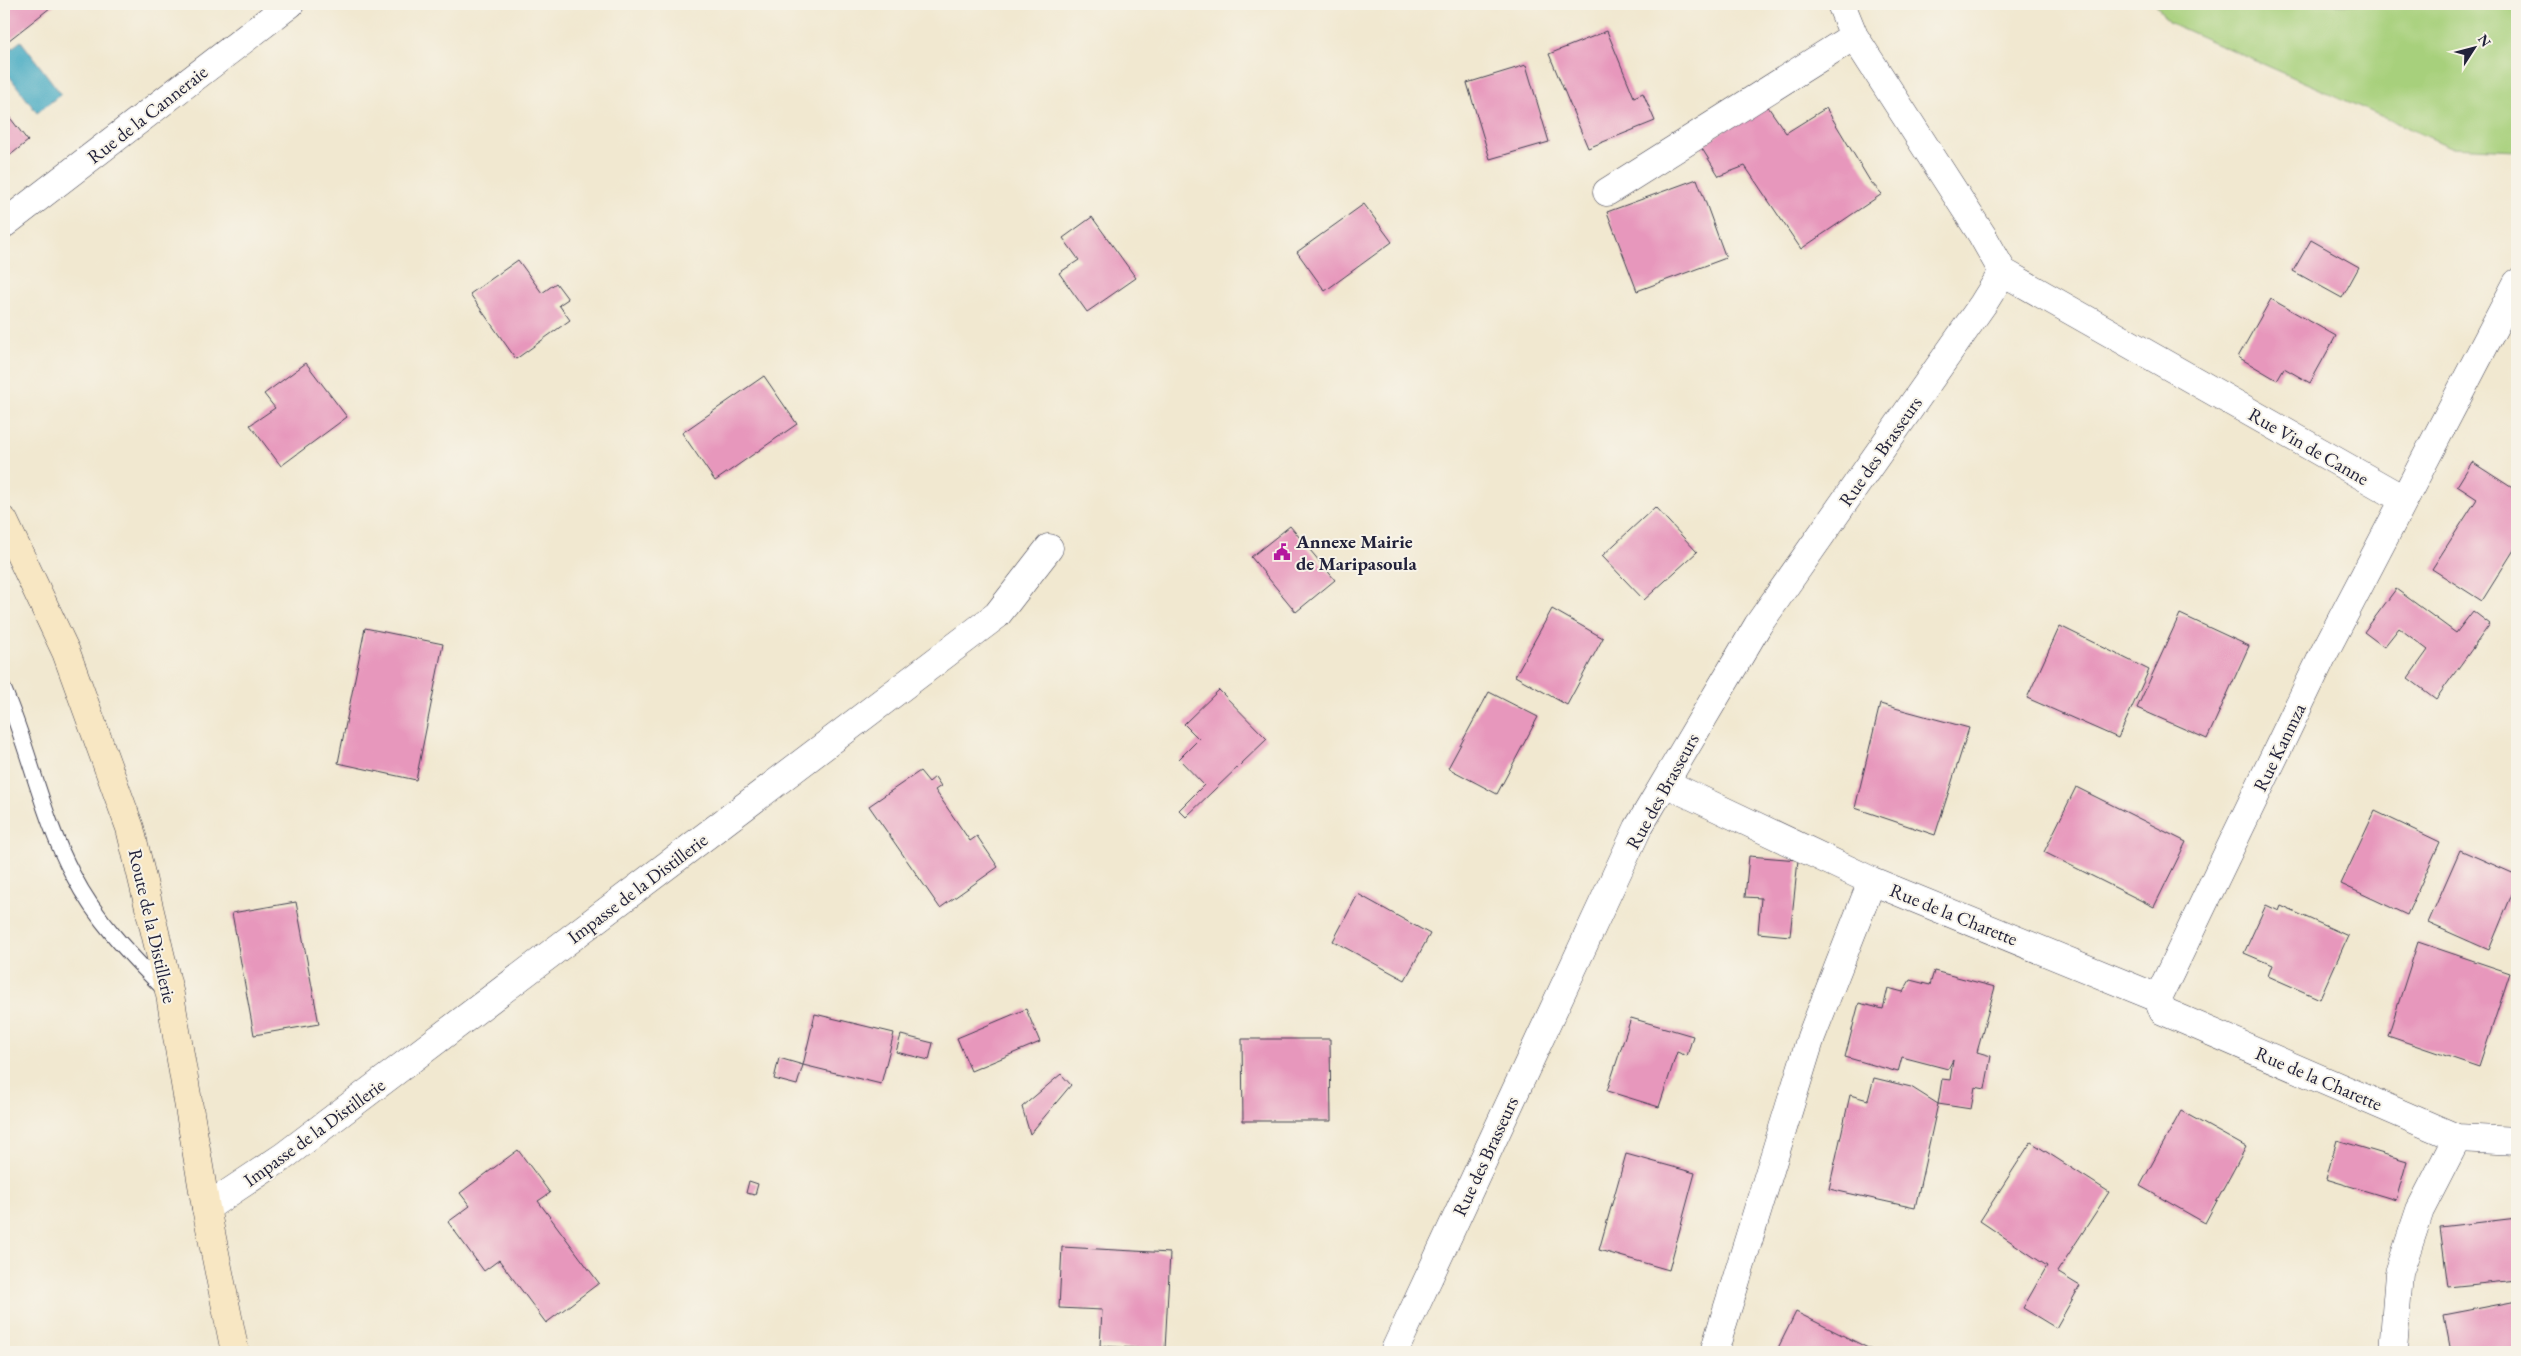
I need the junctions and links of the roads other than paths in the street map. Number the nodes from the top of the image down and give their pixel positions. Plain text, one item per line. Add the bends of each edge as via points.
1 (290, 4) edge
2 (1841, 4) edge
3 (1854, 36) junction
4 (1607, 192) dead end
5 (4, 224) edge
6 (2003, 272) junction
7 (2517, 283) edge
8 (2403, 499) junction
9 (4, 521) edge
10 (1049, 548) dead end
11 (4, 690) edge
12 (1665, 783) junction
13 (1872, 881) junction
14 (170, 995) junction
15 (2158, 998) junction
16 (2457, 1138) junction
17 (2517, 1141) edge
18 (206, 1208) junction
19 (235, 1352) edge
20 (1394, 1352) edge
21 (1714, 1352) edge
22 (2393, 1352) edge

1 - 5 street, Rue de la Canneraie
2 - 3 street
3 - 4 street
3 - 6 street via 1977,226
6 - 8 street, Rue Vin de Canne
6 - 12 street, Rue des Brasseurs via 1758,625
7 - 8 street
8 - 15 street, Rue Kanmza via 2323,655
9 - 14 street, Route de la Distillerie via 66,652 130,828
10 - 18 street, Impasse de la Distillerie via 997,615 284,1156
11 - 14 lane via 72,875 108,929
12 - 13 street
12 - 20 street, Rue des Brasseurs via 1638,828
13 - 15 street, Rue de la Charette
13 - 21 street, Rue de la Charette via 1811,1037
14 - 18 street, Route de la Distillerie
15 - 16 street, Rue de la Charette via 2163,1011
16 - 17 street
16 - 22 street via 2420,1210 2399,1273
18 - 19 street, Route de la Distillerie

